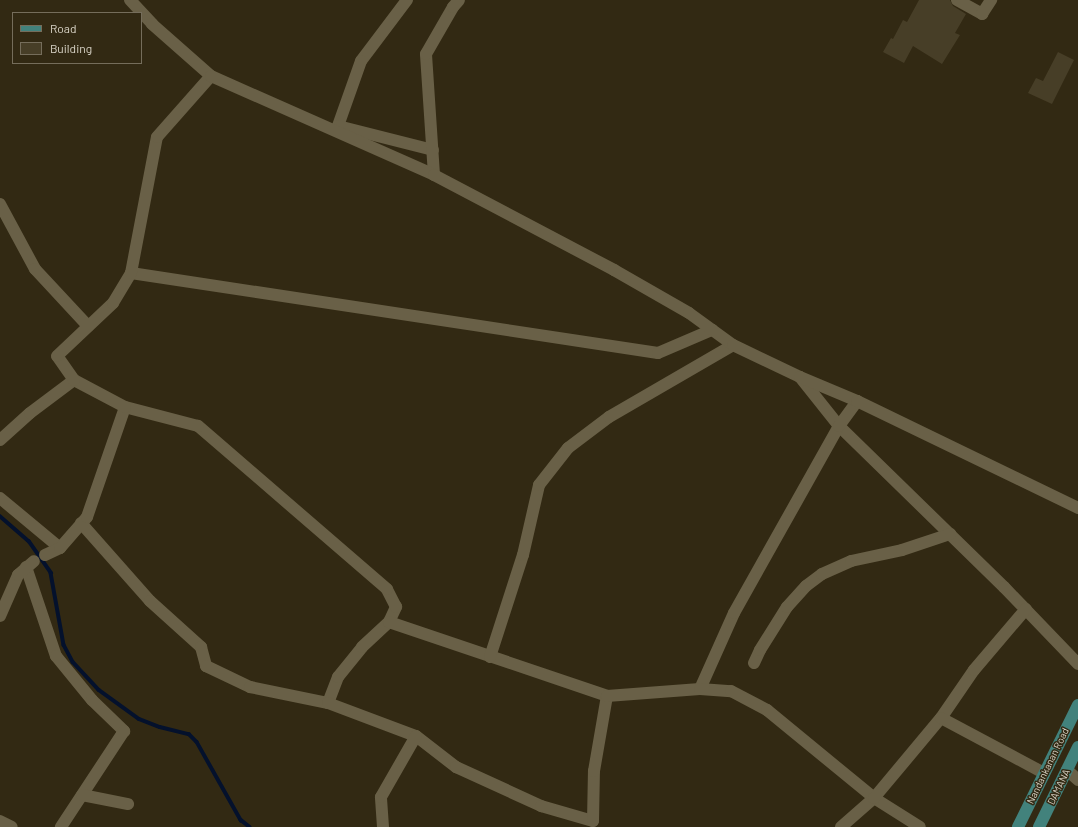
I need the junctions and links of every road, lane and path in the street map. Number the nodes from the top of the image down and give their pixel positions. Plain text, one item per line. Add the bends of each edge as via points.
1 (130, 0) edge
2 (407, 0) edge
3 (460, 0) edge
4 (957, 0) edge
5 (991, 0) edge
6 (141, 12) edge
7 (142, 13) edge
8 (211, 76) junction
9 (433, 150) junction
10 (434, 175) junction
11 (0, 204) edge
12 (131, 273) junction
13 (88, 326) junction
14 (712, 330) junction
15 (733, 345) junction
16 (800, 377) junction
17 (74, 380) junction
18 (857, 401) junction
19 (125, 407) junction
20 (839, 426) junction
21 (0, 440) edge
22 (0, 498) edge
23 (1078, 508) edge
24 (81, 523) junction
25 (950, 534) junction
26 (60, 548) junction
27 (35, 561) junction
28 (1026, 609) junction
29 (0, 616) edge
30 (389, 622) junction
31 (490, 657) junction
32 (754, 663) dead end
33 (1078, 664) edge
34 (700, 689) junction
35 (607, 696) junction
36 (328, 704) junction
37 (1078, 705) edge
38 (941, 718) junction
39 (416, 736) junction
40 (1078, 747) edge
41 (1067, 770) junction
42 (1044, 773) junction
43 (1078, 780) edge
44 (82, 795) junction
45 (874, 798) junction
46 (128, 804) dead end
47 (0, 821) edge
48 (12, 827) edge
49 (61, 827) edge
50 (383, 827) edge
51 (841, 827) edge
52 (920, 827) edge
53 (1018, 827) edge
54 (1039, 827) edge

1 - 6 street
2 - 9 street via 361,61 338,126
3 - 9 street via 453,7 426,54
4 - 5 street via 982,14
7 - 8 street
8 - 10 street
8 - 12 street via 157,137
9 - 10 street
10 - 14 street via 614,270
11 - 13 street via 35,269
12 - 13 street via 113,303
12 - 14 street via 658,353
13 - 17 street via 57,356
14 - 15 street
15 - 16 street
15 - 31 street via 609,417 568,448 544,478 539,485 523,555
16 - 18 street
16 - 20 street
17 - 19 street
17 - 21 street via 30,413
18 - 20 street
18 - 23 street
19 - 24 street via 87,517
19 - 30 street via 198,426 387,589 396,607
20 - 25 street
20 - 34 street via 734,613
22 - 26 street
24 - 26 street
24 - 36 street via 150,601 200,647 206,666 250,687
25 - 28 street
25 - 32 street via 902,550 850,561 822,574 806,586 787,607
26 - 27 street
27 - 29 street via 18,575
27 - 44 street via 56,656 92,700 124,731
28 - 33 street
28 - 38 street via 974,670
30 - 31 street
30 - 36 street via 362,647 338,677
31 - 35 street
34 - 35 street
34 - 45 street via 731,691 767,710
35 - 39 street via 594,771 593,821 540,806 456,767
36 - 39 street
37 - 42 main road, Nandankanan Road
38 - 42 street
38 - 45 street
39 - 50 street via 382,797
40 - 41 main road, DAMANA
41 - 43 street
41 - 54 main road, DAMANA
42 - 53 main road, Nandankanan Road
44 - 46 street
44 - 49 street
45 - 51 street
45 - 52 street
47 - 48 street

